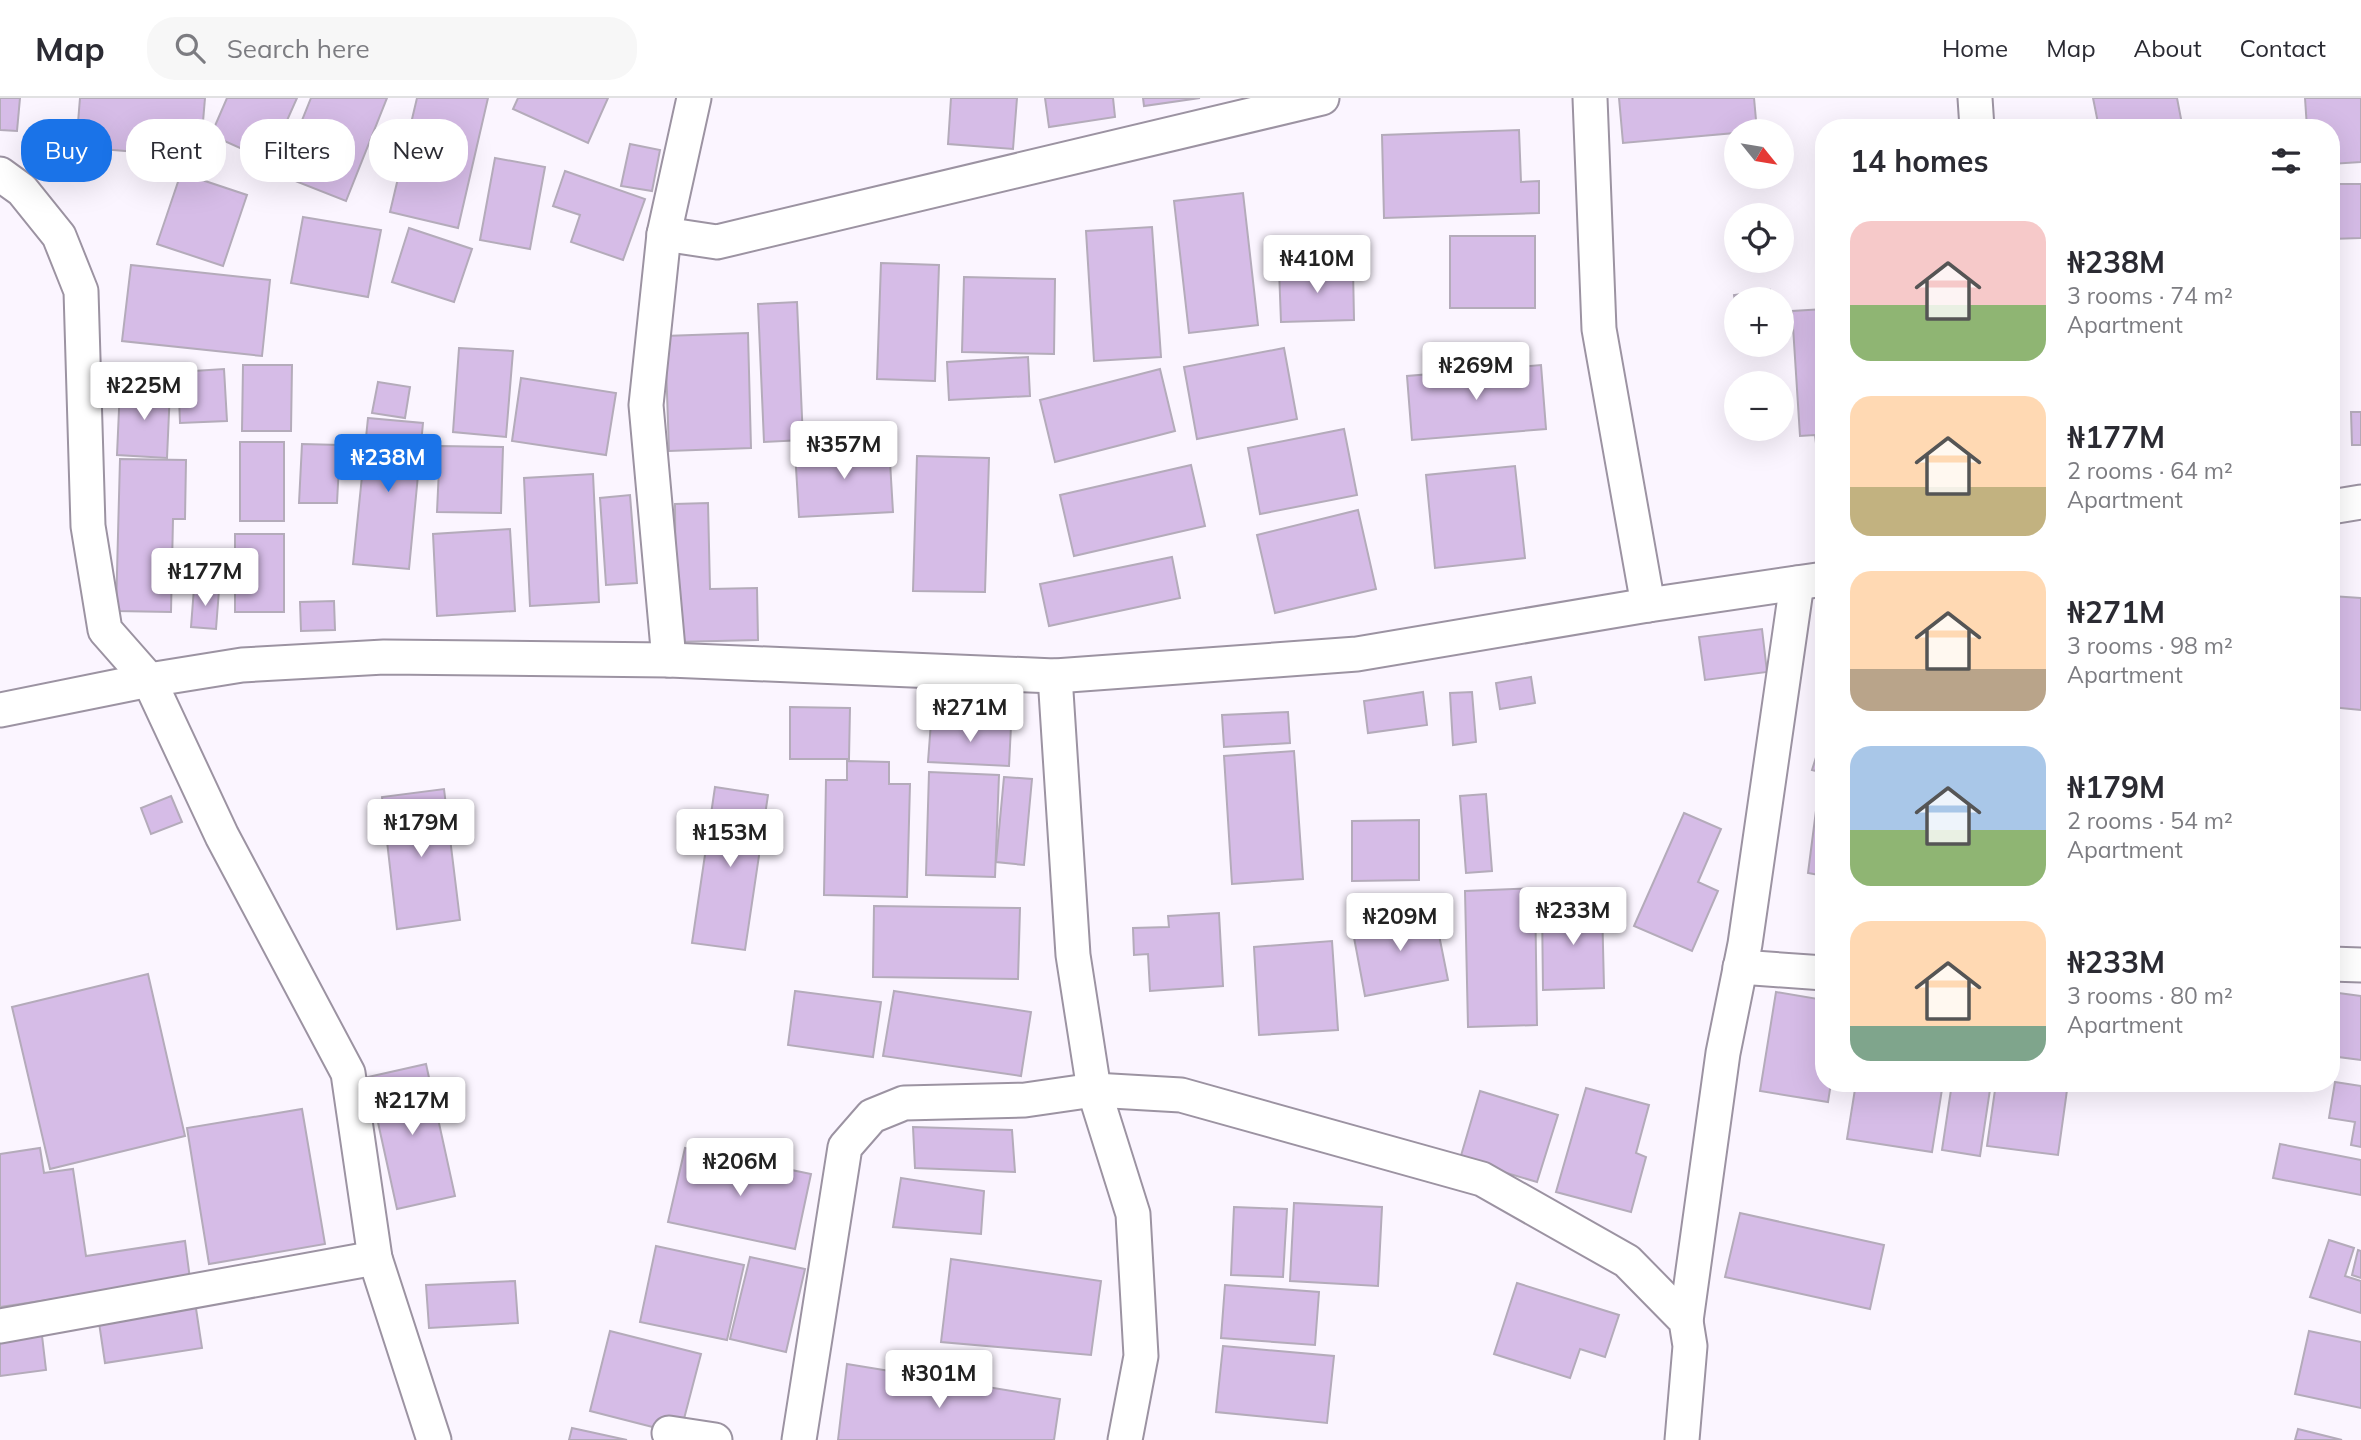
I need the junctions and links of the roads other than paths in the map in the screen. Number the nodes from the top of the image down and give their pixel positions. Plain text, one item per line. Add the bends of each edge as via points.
1 (694, 98) edge
2 (1322, 98) edge
3 (1590, 98) edge
4 (1975, 98) edge
5 (1976, 119) edge
6 (0, 174) edge
7 (664, 234) junction
8 (2361, 502) edge
9 (2340, 506) edge
10 (1810, 581) edge
11 (1648, 606) junction
12 (668, 660) junction
13 (1055, 676) junction
14 (149, 680) junction
15 (0, 710) edge
16 (2340, 964) edge
17 (2361, 965) edge
18 (1740, 967) junction
19 (1815, 972) edge
20 (1094, 1090) junction
21 (376, 1258) junction
22 (1686, 1321) junction
23 (0, 1326) edge
24 (668, 1433) dead end
25 (434, 1440) edge
26 (715, 1440) edge
27 (799, 1440) edge
28 (1125, 1440) edge
29 (1682, 1440) edge

1 - 7 street
2 - 7 street via 717,242
3 - 11 street via 1599,329
4 - 5 street
6 - 14 street via 22,190 59,236 81,291 88,526 101,604 106,630
7 - 12 street via 646,405
8 - 9 street
10 - 11 street
10 - 18 street via 1786,676
11 - 13 street via 1357,654
12 - 13 street
12 - 14 street via 384,657 242,665
13 - 20 street via 1073,955
14 - 15 street
14 - 21 street via 222,836 348,1073
16 - 17 street
18 - 19 street
18 - 22 street via 1723,1053
20 - 22 street via 1181,1095 1482,1180 1627,1261
20 - 27 street via 1025,1100 904,1103 873,1116 845,1147
20 - 28 street via 1132,1214 1141,1356
21 - 23 street
21 - 25 street
22 - 29 street via 1690,1346
24 - 26 street

